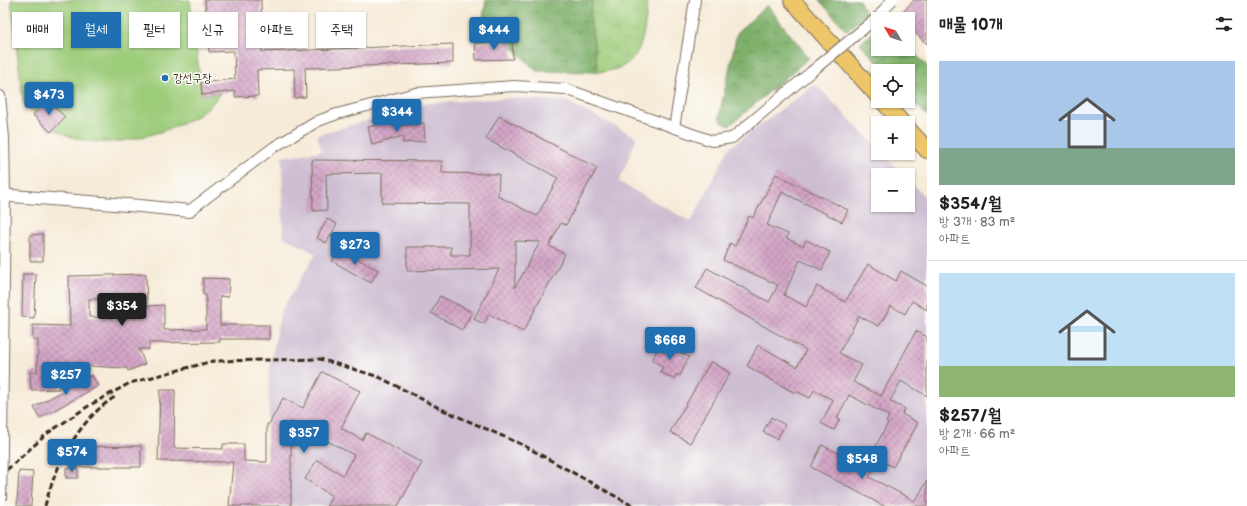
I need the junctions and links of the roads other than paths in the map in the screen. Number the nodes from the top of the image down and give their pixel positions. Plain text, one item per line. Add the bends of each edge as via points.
1 (694, 0) edge
2 (792, 0) edge
3 (892, 0) edge
4 (871, 88) edge
5 (0, 96) edge
6 (889, 108) edge
7 (896, 116) edge
8 (674, 128) junction
9 (915, 137) edge
10 (927, 150) edge
11 (2, 195) edge
12 (189, 211) joint
13 (1, 503) edge

1 - 8 street
2 - 4 highway
3 - 8 street, bridge via 879,16 732,138 712,141
5 - 11 street via 4,138
6 - 7 highway
8 - 12 street via 566,89 514,86 416,93 318,121 274,147
9 - 10 highway
11 - 12 street
11 - 13 street, bridge

